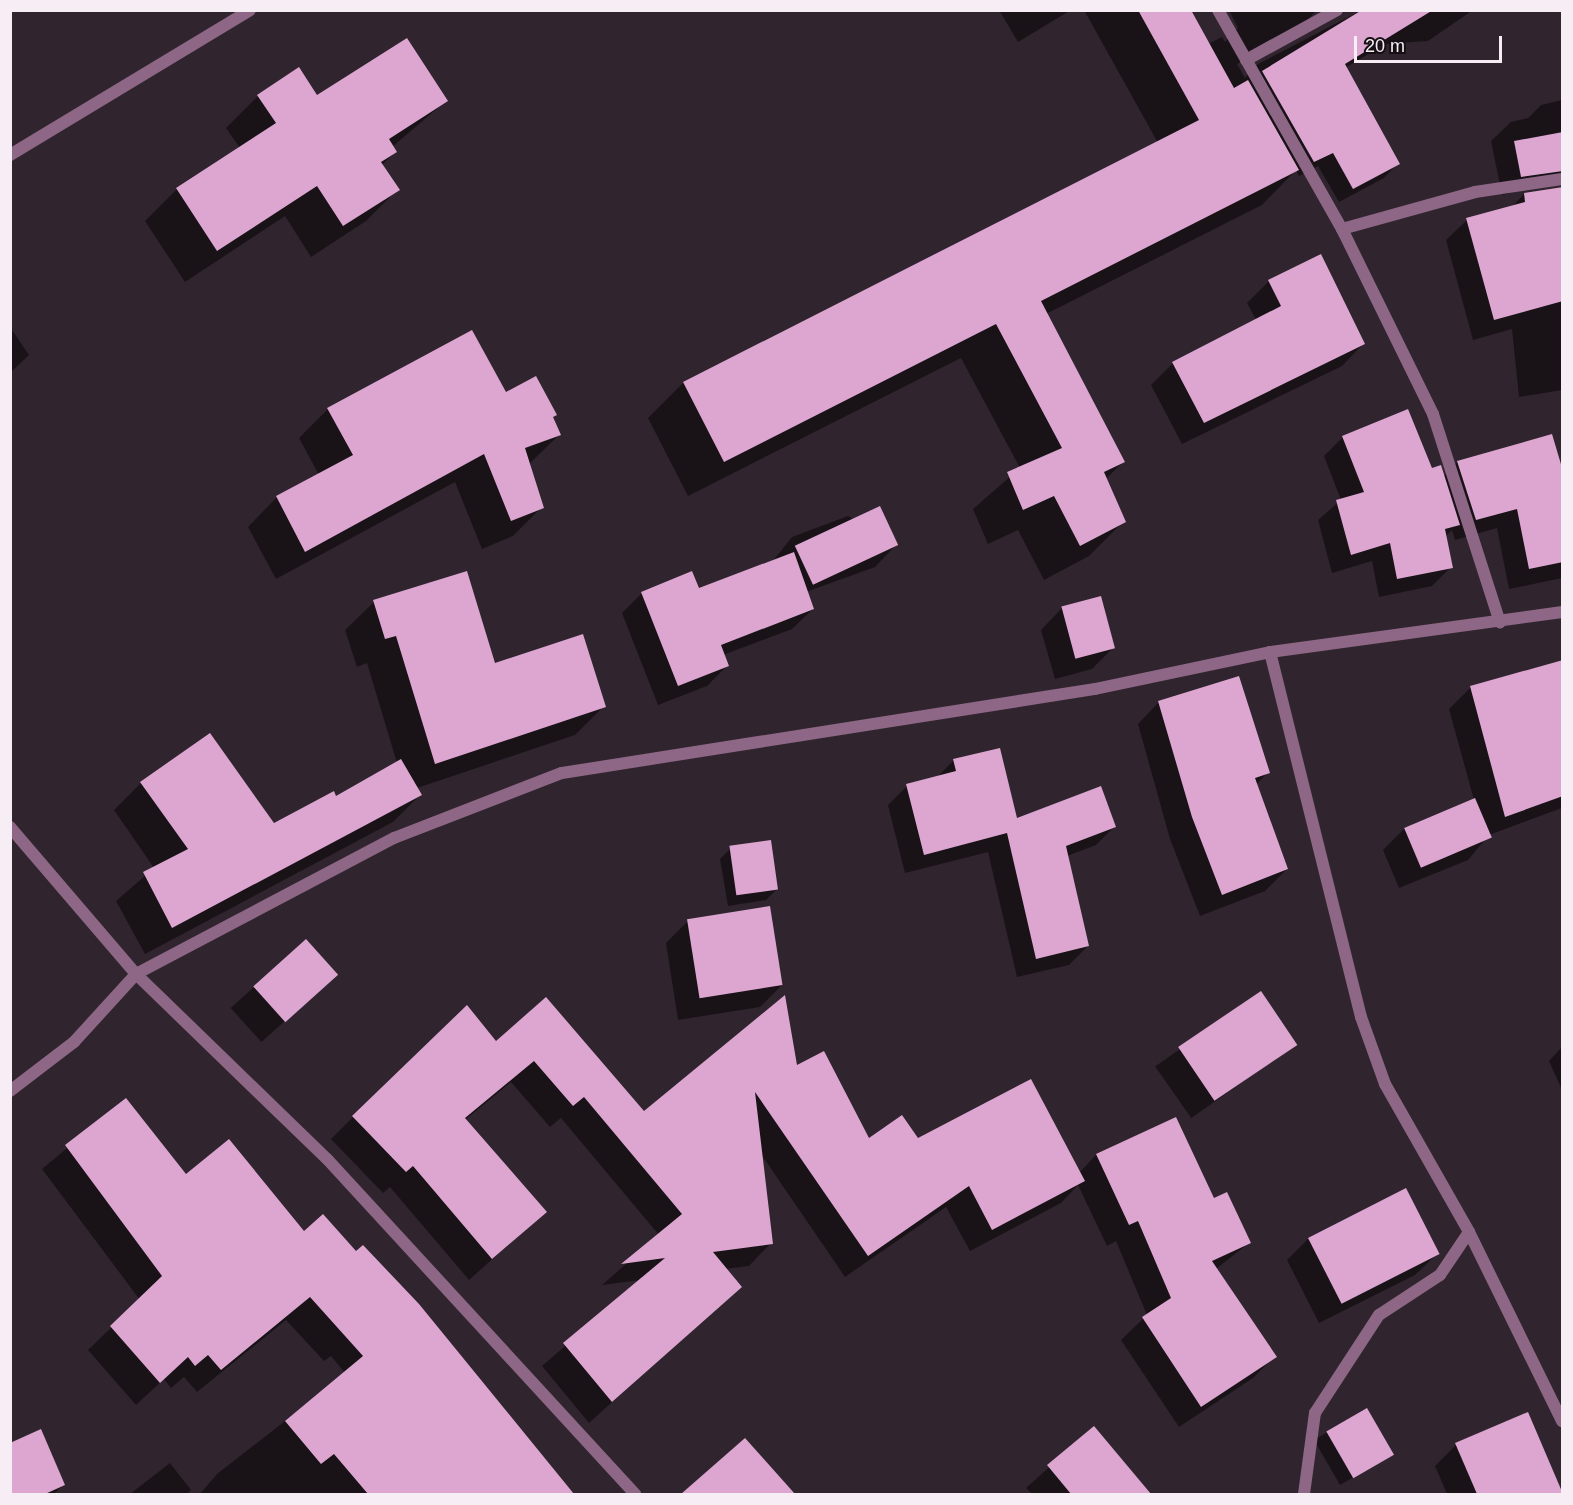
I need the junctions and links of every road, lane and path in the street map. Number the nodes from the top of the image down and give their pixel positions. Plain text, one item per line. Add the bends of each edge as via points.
1 (250, 10) edge
2 (1218, 10) edge
3 (1337, 10) edge
4 (1246, 60) junction
5 (10, 155) edge
6 (1563, 179) edge
7 (1342, 229) junction
8 (1563, 612) edge
9 (1500, 623) junction
10 (1270, 652) junction
11 (10, 827) edge
12 (136, 974) junction
13 (10, 1091) edge
14 (1469, 1232) junction
15 (1563, 1421) edge
16 (635, 1494) edge
17 (1304, 1494) edge

1 - 5 street
2 - 4 street
3 - 4 street
4 - 7 street
6 - 7 street via 1475,192
7 - 9 street via 1433,414
8 - 9 street
9 - 10 street
10 - 12 street via 1095,689 562,773 394,838
10 - 14 street via 1361,1017 1385,1084
11 - 12 street
12 - 13 street via 75,1042
12 - 16 street via 328,1160
14 - 15 street
14 - 17 street via 1440,1275 1378,1315 1315,1413

